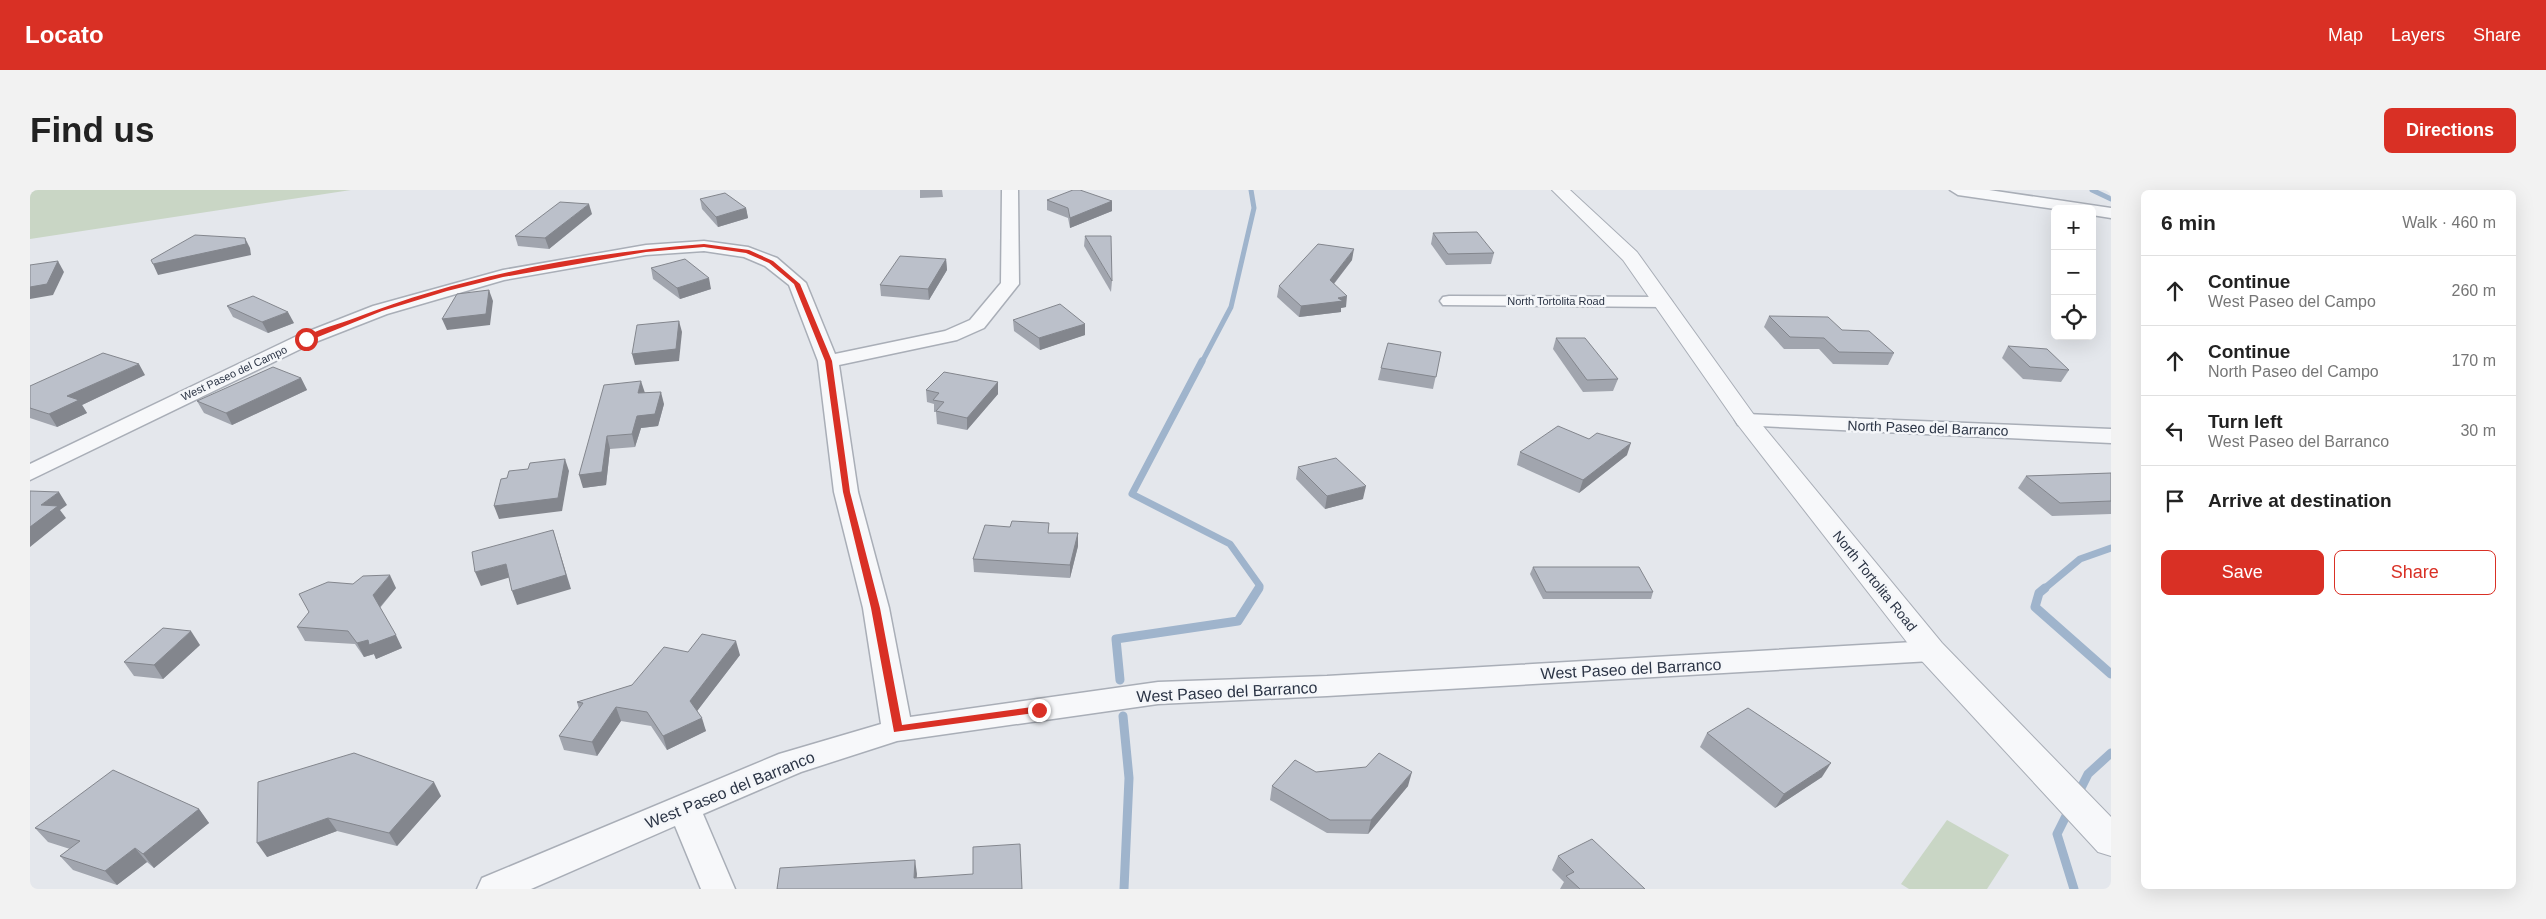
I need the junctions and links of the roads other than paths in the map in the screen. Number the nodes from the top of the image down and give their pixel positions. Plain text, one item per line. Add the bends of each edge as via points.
1 (1010, 190) edge
2 (1560, 190) edge
3 (1958, 190) edge
4 (2061, 205) edge
5 (2096, 211) edge
6 (2111, 213) edge
7 (1449, 301) dead end
8 (1663, 302) junction
9 (828, 361) junction
10 (1746, 420) junction
11 (2111, 436) edge
12 (30, 473) edge
13 (1931, 651) junction
14 (897, 730) junction
15 (684, 806) junction
16 (2111, 842) edge
17 (494, 889) edge
18 (718, 889) edge

1 - 9 street via 1010,284 977,324 950,336
2 - 8 street, North Tortolita Road via 1630,256
3 - 4 street
5 - 6 street
7 - 8 street, North Tortolita Road
8 - 10 street, North Tortolita Road
9 - 12 street, West Paseo del Campo via 797,284 771,262 748,252 704,246 646,250 503,276 380,310 288,347
9 - 14 street, West Paseo del Campo via 846,492 876,608
10 - 11 street, North Paseo del Barranco
10 - 13 street, North Tortolita Road
13 - 14 street, West Paseo del Barranco via 1158,693
13 - 16 street, North Tortolita Road
14 - 15 street, West Paseo del Barranco via 790,763
15 - 17 street, West Paseo del Barranco
15 - 18 street

